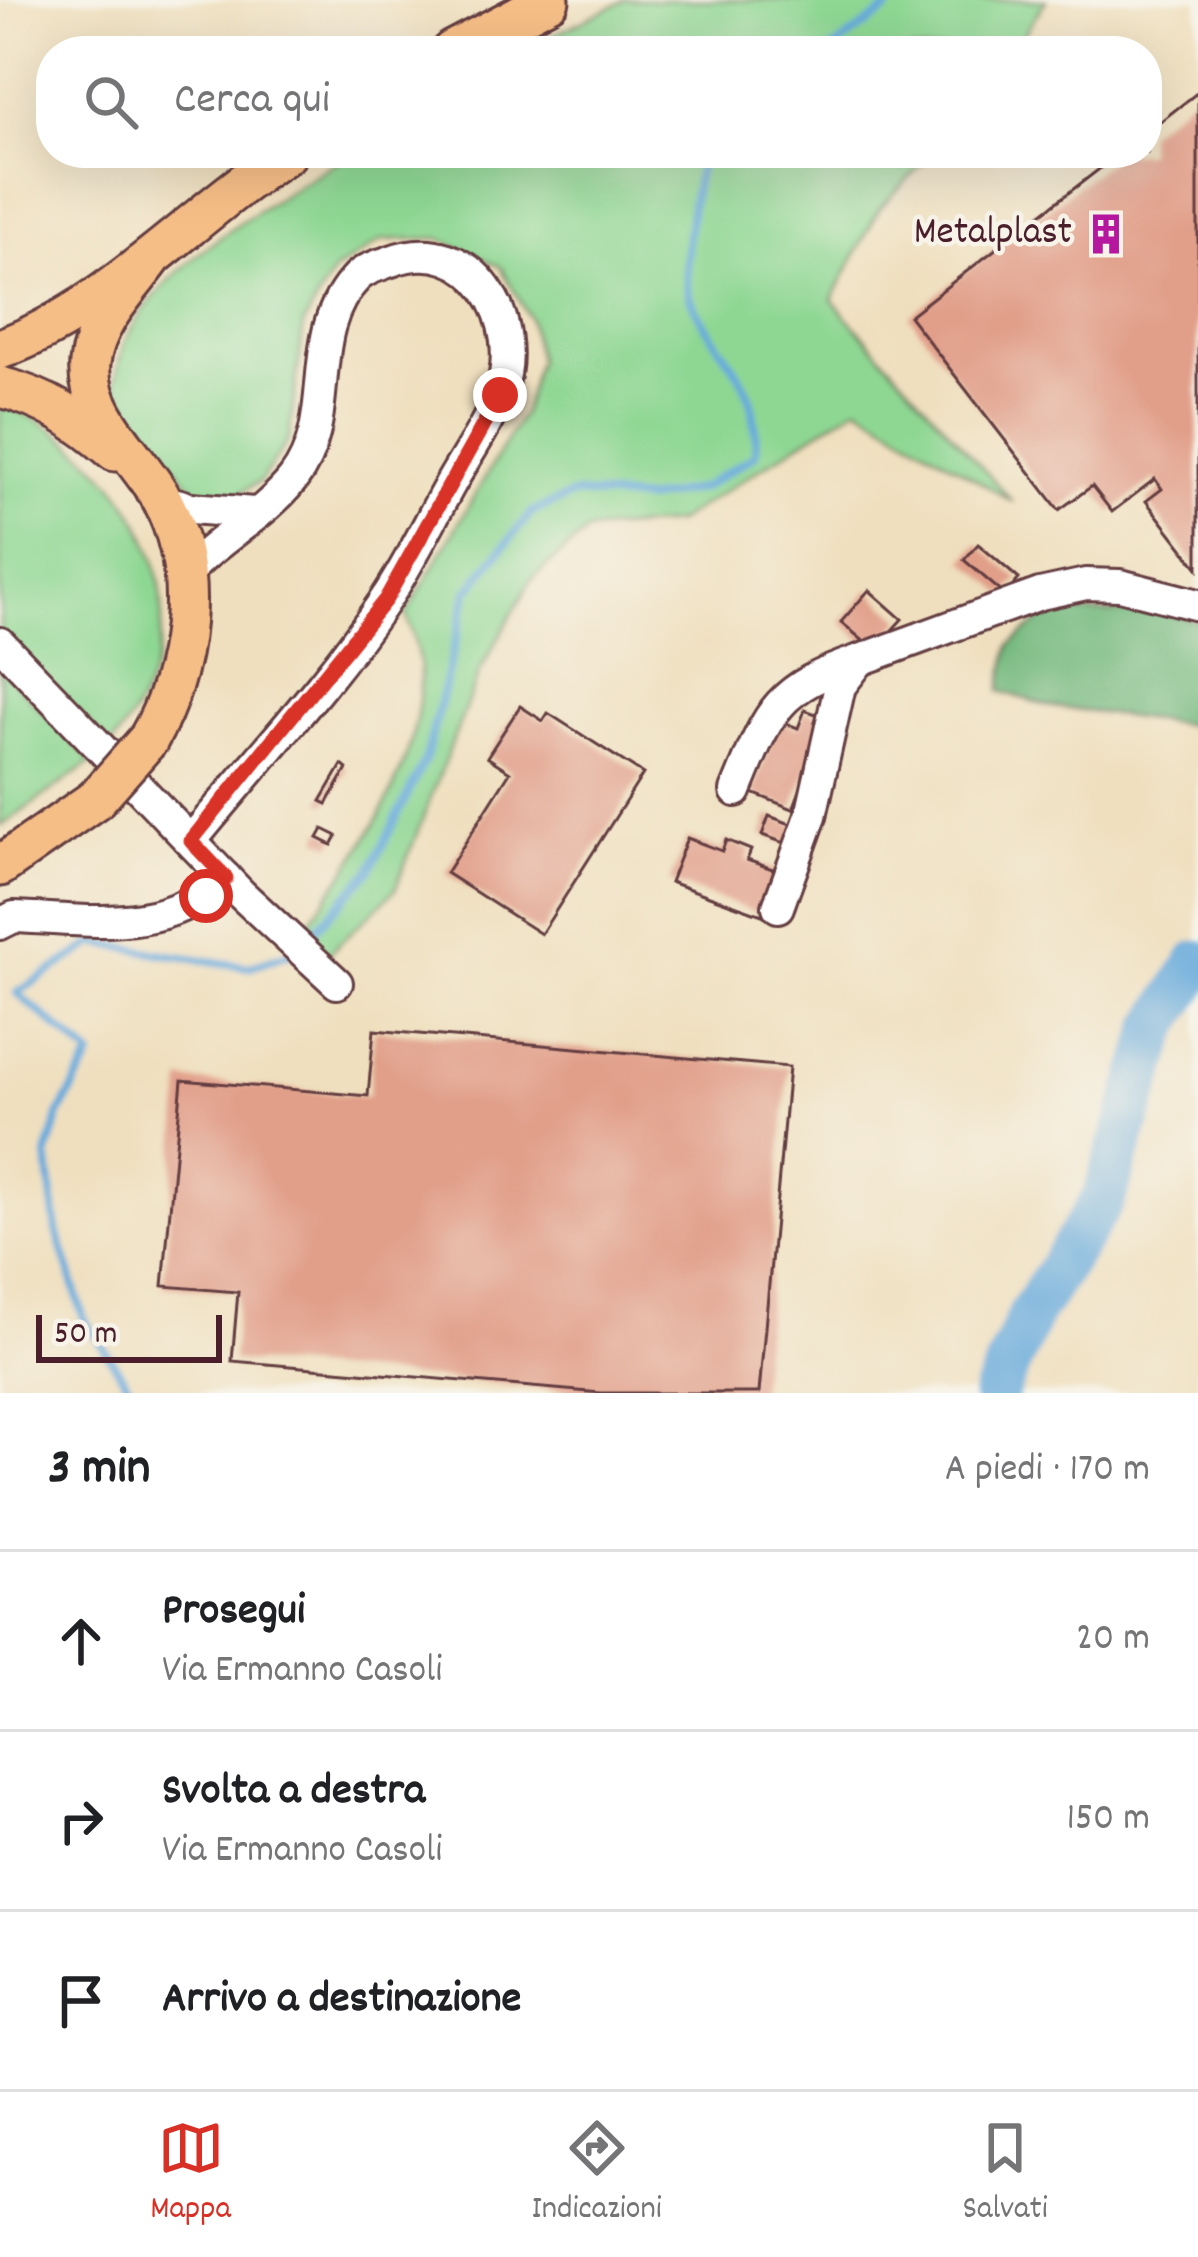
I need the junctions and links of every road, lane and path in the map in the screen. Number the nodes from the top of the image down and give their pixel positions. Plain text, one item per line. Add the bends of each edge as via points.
1 (528, 4) edge
2 (476, 36) edge
3 (268, 168) edge
4 (150, 260) junction
5 (0, 349) edge
6 (0, 386) edge
7 (152, 487) junction
8 (254, 513) junction
9 (184, 576) junction
10 (1198, 605) edge
11 (0, 644) edge
12 (860, 660) junction
13 (736, 790) dead end
14 (191, 841) junction
15 (0, 866) edge
16 (226, 878) junction
17 (778, 907) dead end
18 (0, 924) edge
19 (337, 983) dead end

1 - 2 main road
3 - 4 main road
4 - 5 main road via 61,321
4 - 7 main road via 100,327 89,366 103,412
6 - 7 main road via 82,423
7 - 8 lane via 191,508
7 - 9 main road
8 - 9 lane
8 - 14 lane via 293,479 314,438 322,341 362,271 428,256 472,273 491,291 506,321 510,357 500,395 386,599
9 - 15 main road, bridge via 175,679 148,740 96,799
10 - 12 lane via 1086,584
11 - 14 lane
12 - 13 lane via 813,676 785,698 766,718
12 - 17 lane via 840,686 811,816
14 - 16 lane
16 - 18 lane via 206,896 146,922 14,917
16 - 19 lane

